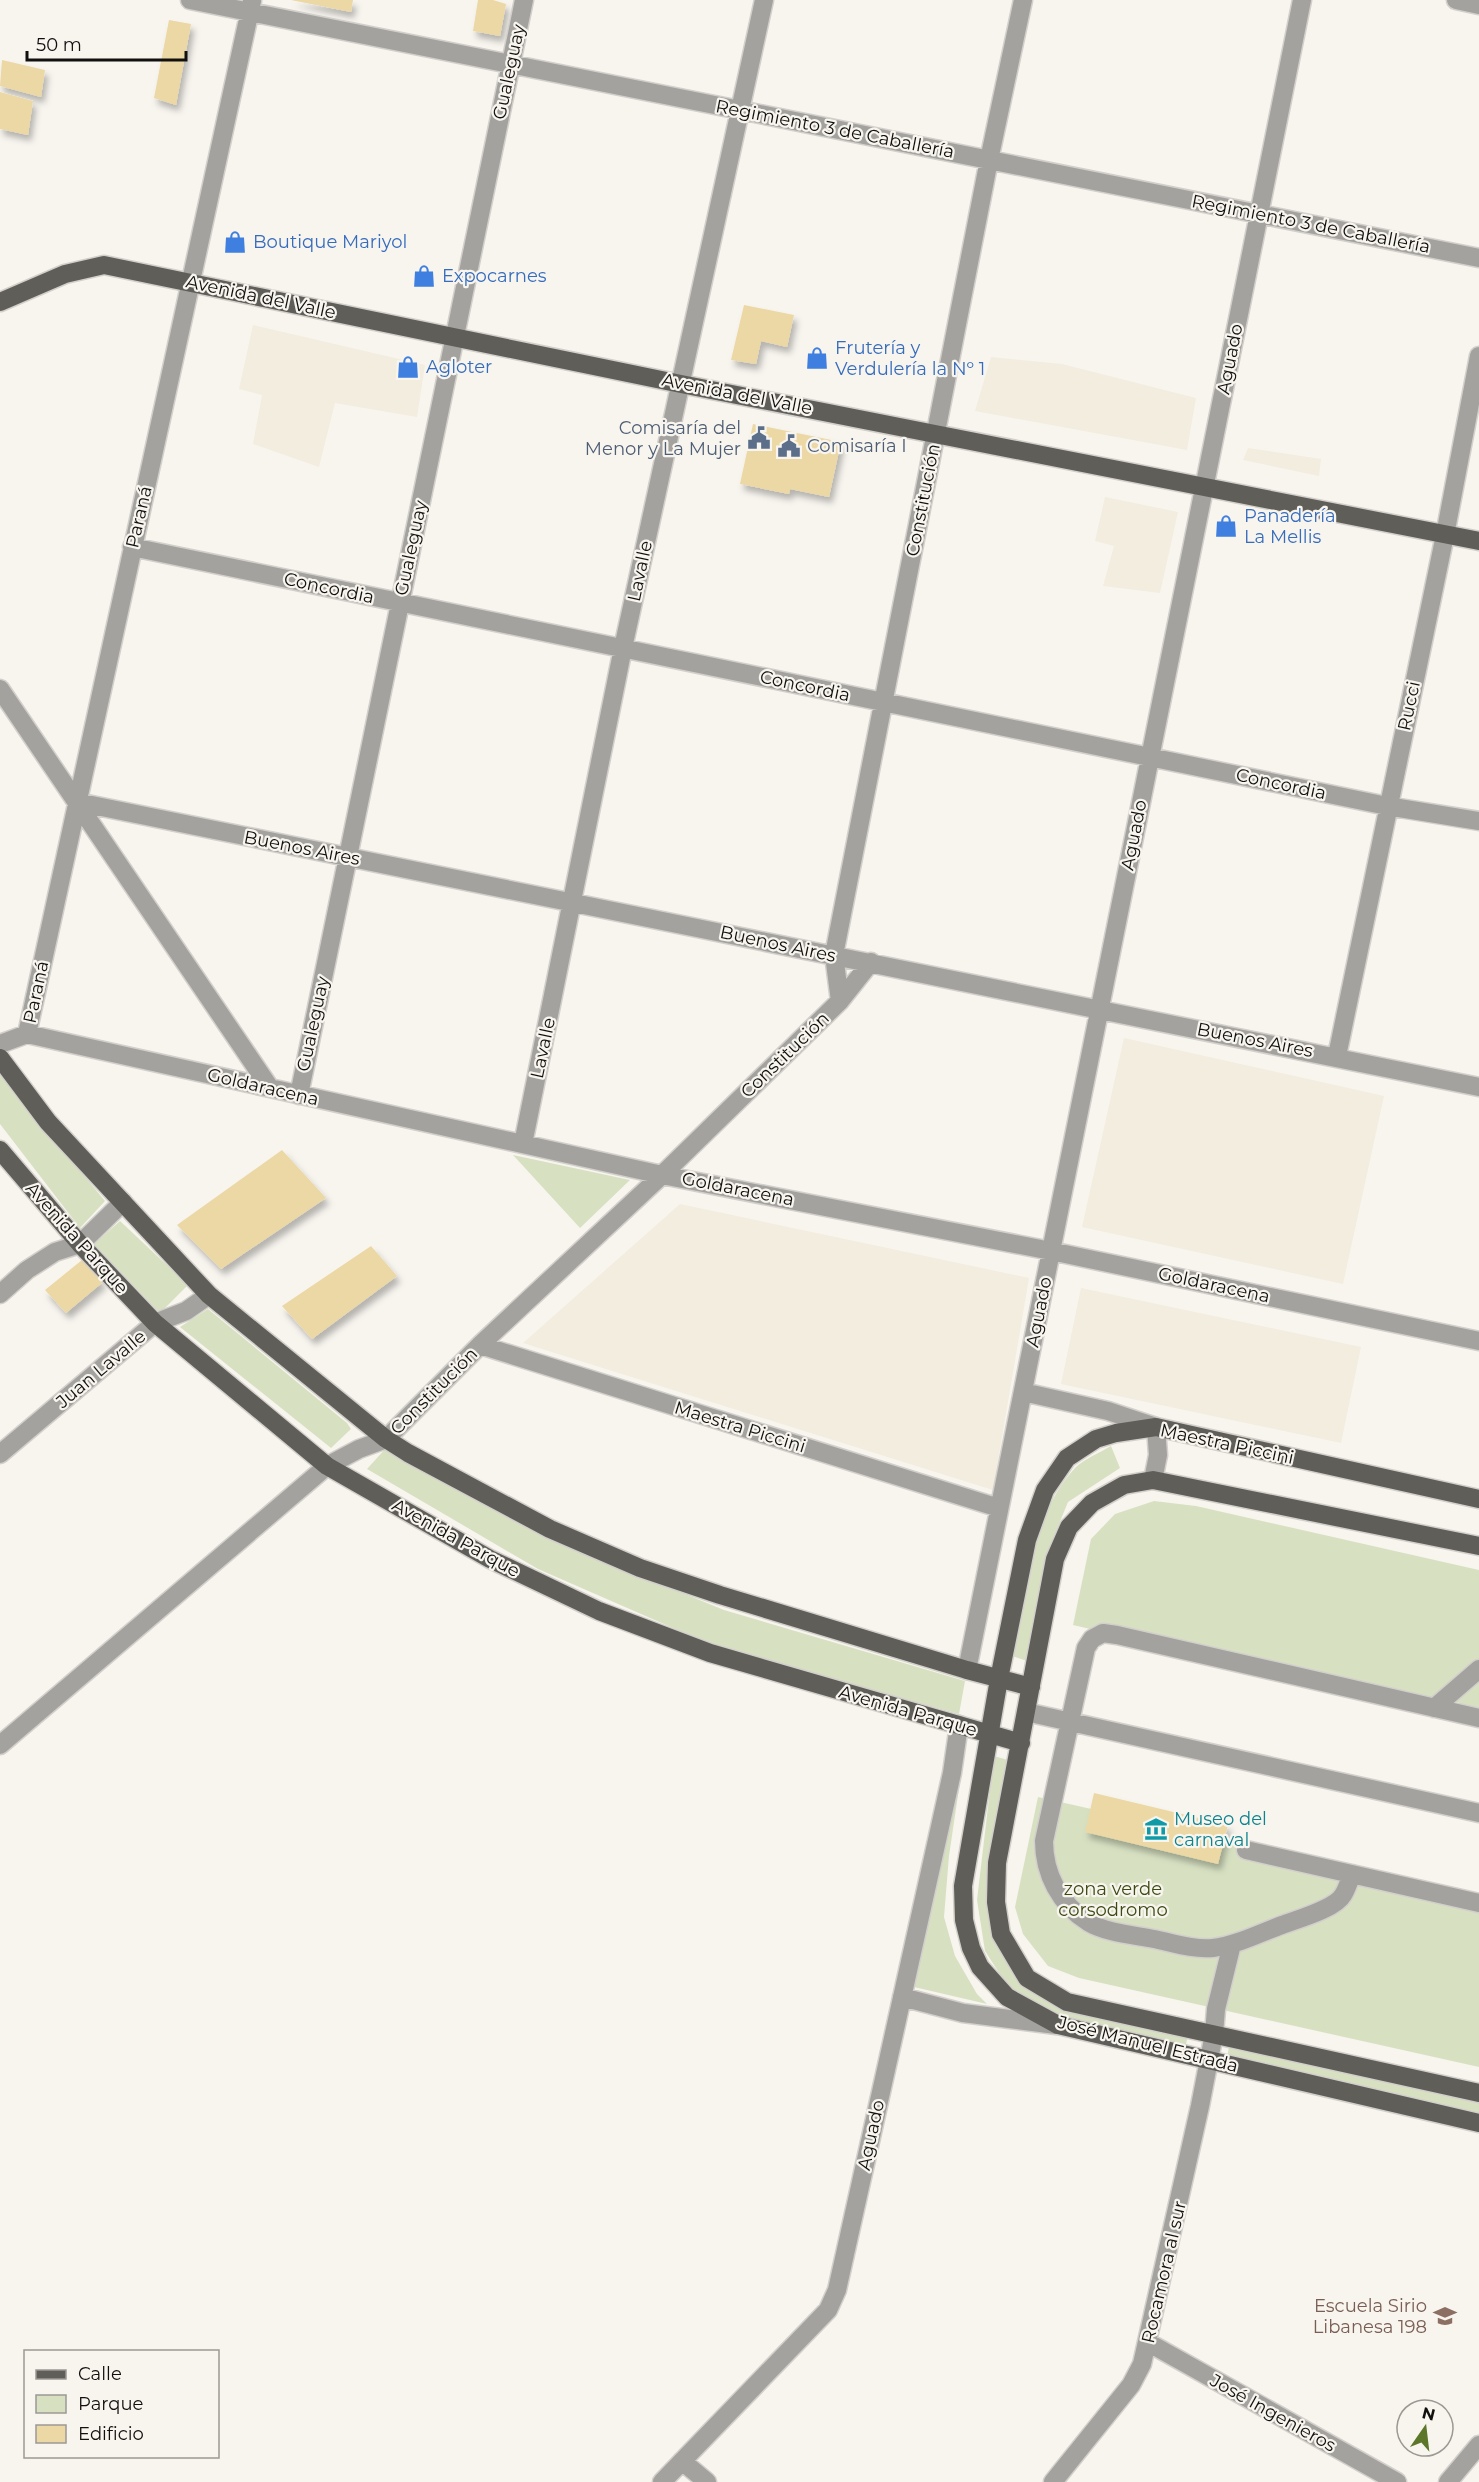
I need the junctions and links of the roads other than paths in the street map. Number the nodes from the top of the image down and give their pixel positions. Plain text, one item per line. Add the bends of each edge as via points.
1 (190, 0) edge
2 (524, 0) edge
3 (764, 0) edge
4 (1023, 0) edge
5 (1302, 0) edge
6 (1456, 0) edge
7 (1479, 5) edge
8 (251, 6) edge
9 (511, 64) junction
10 (740, 110) junction
11 (989, 160) junction
12 (1259, 214) junction
13 (1479, 258) edge
14 (192, 283) junction
15 (0, 302) edge
16 (454, 337) junction
17 (1479, 356) edge
18 (681, 384) junction
19 (937, 433) junction
20 (1204, 487) junction
21 (1445, 535) junction
22 (1479, 541) edge
23 (132, 547) junction
24 (400, 602) junction
25 (623, 648) junction
26 (0, 690) edge
27 (883, 702) junction
28 (1150, 757) junction
29 (77, 802) junction
30 (1388, 806) junction
31 (1479, 821) edge
32 (348, 857) junction
33 (574, 902) junction
34 (834, 955) junction
35 (871, 963) junction
36 (840, 1001) junction
37 (1100, 1008) junction
38 (27, 1034) junction
39 (0, 1044) edge
40 (1337, 1056) junction
41 (0, 1058) edge
42 (1479, 1087) edge
43 (270, 1088) junction
44 (299, 1095) junction
45 (523, 1144) junction
46 (0, 1150) edge
47 (662, 1174) junction
48 (123, 1202) junction
49 (80, 1244) junction
50 (1051, 1251) junction
51 (0, 1294) edge
52 (209, 1295) junction
53 (155, 1323) junction
54 (1479, 1341) edge
55 (480, 1345) junction
56 (1023, 1392) junction
57 (1156, 1427) junction
58 (386, 1439) junction
59 (0, 1454) edge
60 (327, 1466) junction
61 (1153, 1480) junction
62 (1479, 1499) edge
63 (999, 1508) junction
64 (1479, 1546) edge
65 (1479, 1669) edge
66 (967, 1670) junction
67 (999, 1678) junction
68 (1030, 1687) junction
69 (1434, 1708) junction
70 (1026, 1712) junction
71 (1479, 1718) edge
72 (1070, 1722) junction
73 (959, 1725) junction
74 (990, 1735) junction
75 (1021, 1743) junction
76 (0, 1744) edge
77 (1479, 1813) edge
78 (1246, 1850) dead end
79 (1352, 1874) junction
80 (1479, 1903) edge
81 (1232, 1944) junction
82 (902, 1997) junction
83 (1058, 2025) junction
84 (1214, 2034) junction
85 (1209, 2060) junction
86 (1479, 2093) edge
87 (1479, 2123) edge
88 (1149, 2343) junction
89 (1479, 2445) edge
90 (682, 2461) junction
91 (662, 2482) edge
92 (707, 2482) edge
93 (1053, 2482) edge
94 (1397, 2482) edge
95 (1448, 2482) edge

1 - 8 street, Regimiento 3 de Caballería
2 - 9 street, Gualeguay
3 - 10 street, Lavalle
4 - 11 street, Constitución
5 - 12 street, Aguado
6 - 7 street
8 - 9 street, Regimiento 3 de Caballería
8 - 14 street, Paraná
9 - 10 street, Regimiento 3 de Caballería
9 - 16 street, Gualeguay
10 - 11 street, Regimiento 3 de Caballería
10 - 18 street, Lavalle
11 - 12 street, Regimiento 3 de Caballería
11 - 19 street, Constitución
12 - 13 street, Regimiento 3 de Caballería
12 - 20 street, Aguado
14 - 15 main road, Avenida del Valle via 104,265 64,274
14 - 16 main road, Avenida del Valle
14 - 23 street, Paraná
16 - 18 main road, Avenida del Valle
16 - 24 street, Gualeguay
17 - 21 street, Rucci
18 - 19 main road, Avenida del Valle
18 - 25 street, Lavalle
19 - 20 main road, Avenida del Valle
19 - 27 street, Constitución
20 - 21 main road, Avenida del Valle
20 - 28 street, Aguado
21 - 22 main road, Avenida del Valle
21 - 30 street, Rucci
23 - 24 street, Concordia
23 - 29 street, Paraná
24 - 25 street, Concordia
24 - 32 street, Gualeguay
25 - 27 street, Concordia
25 - 33 street, Lavalle
26 - 29 street
27 - 28 street, Concordia
27 - 34 street, Constitución
28 - 30 street, Concordia
28 - 37 street, Aguado
29 - 32 street, Buenos Aires
29 - 38 street, Paraná
29 - 43 street
30 - 31 street, Concordia
30 - 40 street, Rucci
32 - 33 street, Buenos Aires
32 - 44 street, Gualeguay
33 - 34 street, Buenos Aires
33 - 45 street, Lavalle
34 - 35 street, Buenos Aires
34 - 36 street, Constitución
35 - 36 street, Constitución
35 - 37 street, Buenos Aires
36 - 47 street, Constitución
37 - 40 street, Buenos Aires
37 - 50 street, Aguado
38 - 39 street
38 - 43 street, Goldaracena
40 - 42 street, Buenos Aires
41 - 48 main road via 48,1122
43 - 44 street, Goldaracena
44 - 45 street, Goldaracena
45 - 47 street, Goldaracena
46 - 49 main road, Avenida Parque
47 - 50 street, Goldaracena
47 - 55 street, Constitución
48 - 49 street
48 - 52 main road
49 - 51 street via 55,1252
49 - 53 main road, Avenida Parque
50 - 54 street, Goldaracena
50 - 56 street, Aguado
52 - 53 street, Juan Lavalle via 186,1311
52 - 58 main road
53 - 59 street, Juan Lavalle
53 - 60 main road, Avenida Parque
55 - 58 street, Constitución
55 - 63 street, Maestra Piccini
56 - 57 street
56 - 63 street, Aguado
57 - 61 street via 1158,1455
57 - 62 main road, Maestra Piccini
57 - 67 main road, Maestra Piccini via 1096,1439 1067,1458 1045,1490 1027,1540
58 - 60 street, Constitución
58 - 66 main road via 550,1529 640,1568
60 - 73 main road, Avenida Parque via 490,1559 599,1611 710,1653
60 - 76 street, Constitución
61 - 64 main road
61 - 68 main road via 1124,1485 1092,1503 1069,1527 1055,1559
63 - 66 street, Aguado
65 - 69 street
66 - 67 main road
67 - 68 main road
67 - 74 main road, José Manuel Estrada
68 - 70 main road, José Manuel Estrada
69 - 71 street
69 - 72 street via 1103,1633 1086,1648
70 - 72 street
70 - 75 main road, José Manuel Estrada
72 - 77 street
72 - 81 street via 1044,1841 1044,1861 1060,1895 1089,1922 1110,1930 1192,1947
73 - 74 main road, Avenida Parque
73 - 82 street, Aguado
74 - 75 main road, Avenida Parque
74 - 83 main road, José Manuel Estrada via 963,1886 964,1920 980,1967 1007,1997
75 - 84 main road, José Manuel Estrada via 997,1863 1000,1934 1009,1951 1027,1977 1067,2002
78 - 79 street
79 - 80 street
79 - 81 street via 1343,1897 1320,1911
81 - 84 street, Rocamora al sur
82 - 83 street via 963,2013
82 - 90 street, Aguado via 841,2275 828,2310
83 - 85 main road, José Manuel Estrada
84 - 85 street, Rocamora al sur
84 - 86 main road, José Manuel Estrada
85 - 87 main road, José Manuel Estrada
85 - 88 street, Rocamora al sur
88 - 93 street, Rocamora al sur via 1131,2385
88 - 94 street, José Ingenieros
89 - 95 street
90 - 91 street, Aguado
90 - 92 street

